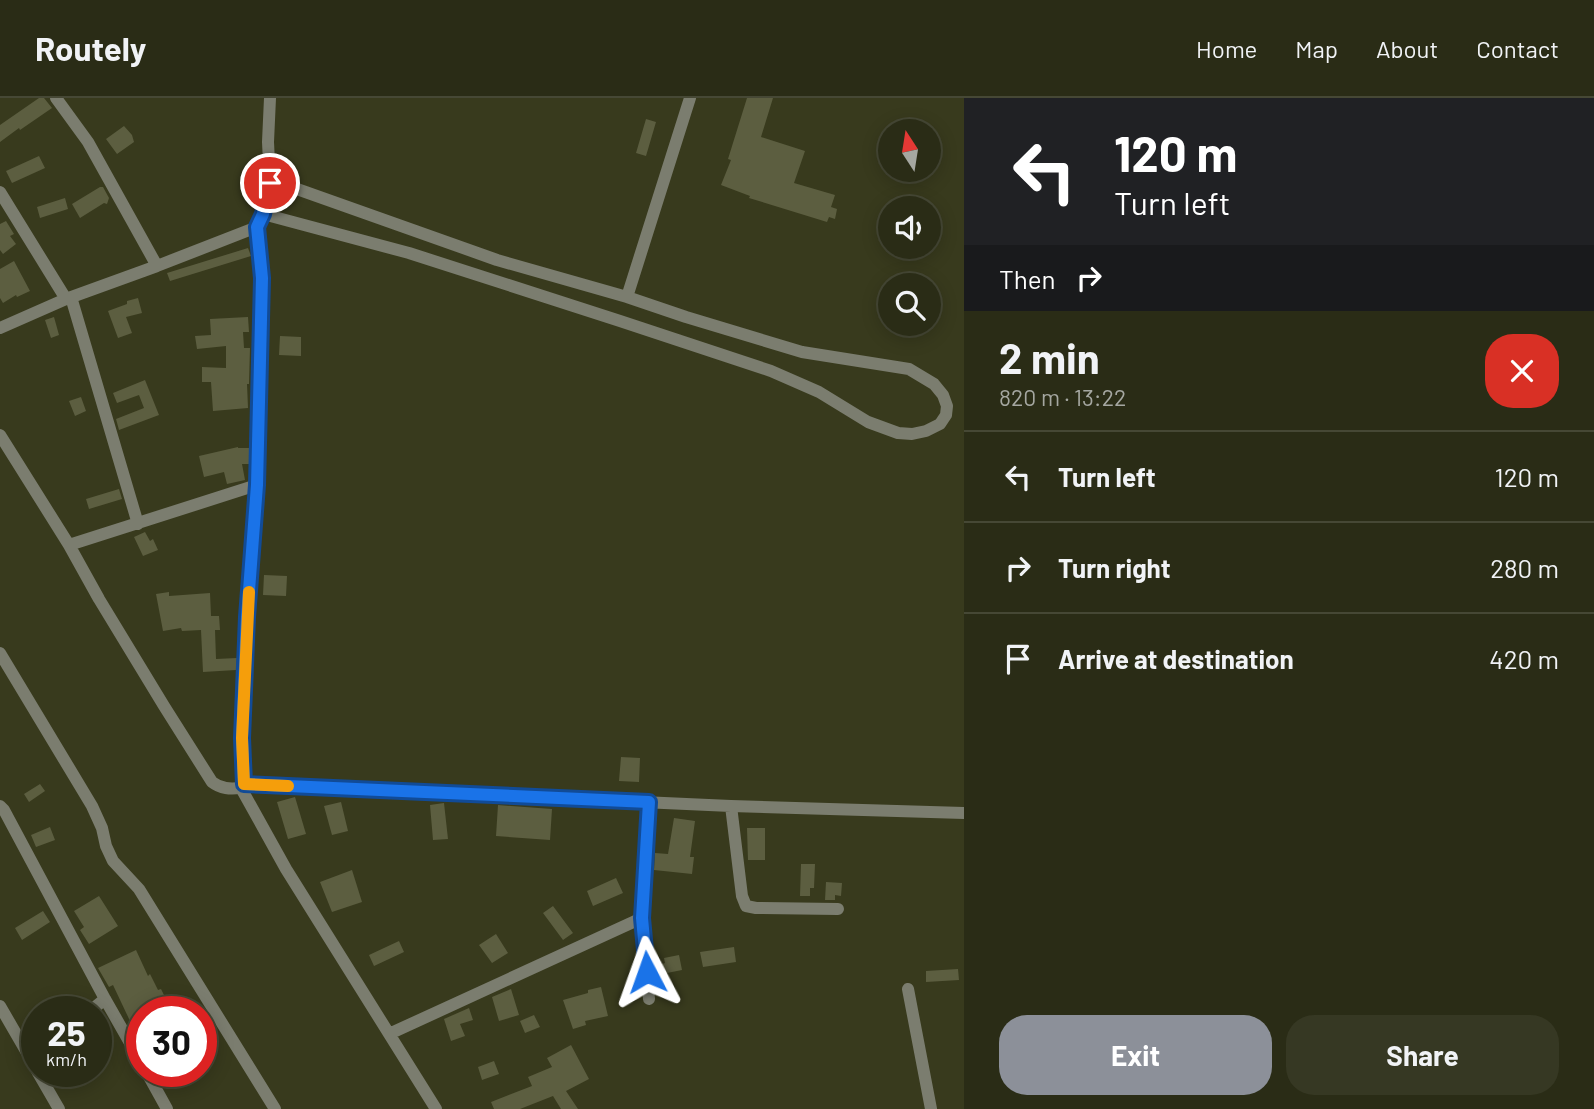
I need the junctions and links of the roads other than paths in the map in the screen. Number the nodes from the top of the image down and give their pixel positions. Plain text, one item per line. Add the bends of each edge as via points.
1 (56, 98) edge
2 (270, 98) edge
3 (690, 98) edge
4 (270, 183) junction
5 (0, 192) edge
6 (263, 214) junction
7 (257, 227) junction
8 (157, 266) junction
9 (627, 297) junction
10 (68, 298) junction
11 (0, 328) edge
12 (0, 435) edge
13 (257, 485) junction
14 (138, 524) junction
15 (69, 545) junction
16 (0, 653) edge
17 (243, 786) junction
18 (649, 802) junction
19 (0, 806) edge
20 (731, 806) junction
21 (964, 813) edge
22 (838, 909) dead end
23 (642, 918) junction
24 (908, 989) dead end
25 (103, 996) edge
26 (649, 999) dead end
27 (0, 1006) edge
28 (112, 1011) edge
29 (21, 1034) edge
30 (388, 1034) junction
31 (126, 1036) edge
32 (47, 1087) edge
33 (155, 1087) edge
34 (60, 1109) edge
35 (167, 1109) edge
36 (275, 1109) edge
37 (436, 1109) edge
38 (931, 1109) edge

1 - 8 street via 89,142
2 - 4 street
3 - 9 street
4 - 6 street
4 - 9 street via 498,260
5 - 10 street
6 - 7 street
6 - 9 street via 410,253 771,371 818,391 868,422 898,432 926,431 946,415 943,395 909,369 802,352
7 - 8 street
7 - 13 street via 262,278
8 - 10 street
10 - 11 street
10 - 14 street
12 - 15 street
13 - 14 street
13 - 17 street via 247,617
14 - 15 street
15 - 17 street via 212,782 231,789
16 - 36 street via 92,806 113,861 139,889
17 - 18 street
17 - 30 street via 286,869
18 - 20 street
18 - 23 street
19 - 25 street
20 - 21 street
20 - 22 street via 746,906
23 - 26 street
23 - 30 street
24 - 38 street
27 - 29 street
28 - 31 street
30 - 37 street
32 - 34 street
33 - 35 street

